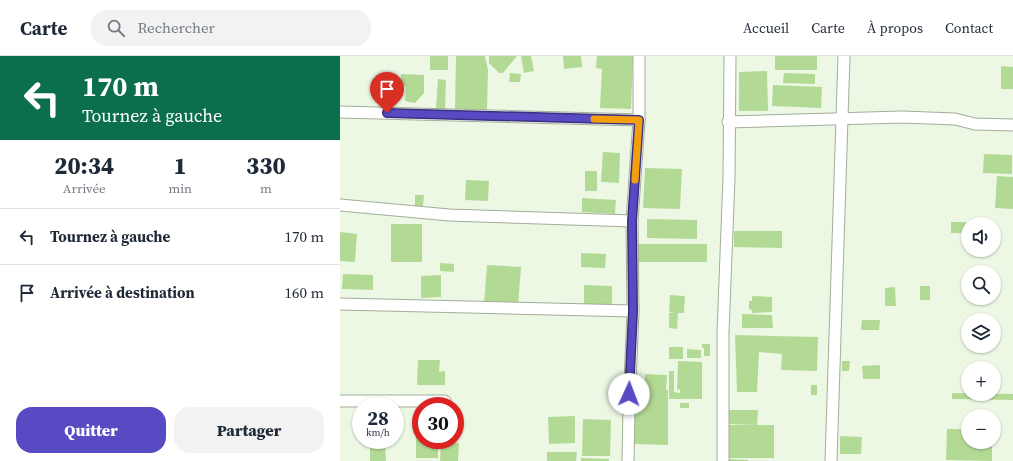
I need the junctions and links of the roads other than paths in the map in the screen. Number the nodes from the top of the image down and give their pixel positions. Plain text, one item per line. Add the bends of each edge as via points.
1 (639, 56) edge
2 (730, 56) edge
3 (844, 56) edge
4 (340, 112) edge
5 (841, 119) junction
6 (639, 120) junction
7 (728, 122) junction
8 (1013, 125) edge
9 (340, 205) edge
10 (632, 221) junction
11 (340, 304) edge
12 (633, 311) junction
13 (340, 401) edge
14 (412, 401) edge
15 (628, 461) edge
16 (723, 461) edge
17 (831, 461) edge

1 - 6 street
2 - 7 street
3 - 5 street
4 - 6 street
5 - 7 street
5 - 8 street via 928,118 955,119 975,124
5 - 17 street
6 - 10 street
7 - 16 street
9 - 10 street via 449,215
10 - 12 street
11 - 12 street
12 - 15 street
13 - 14 street

